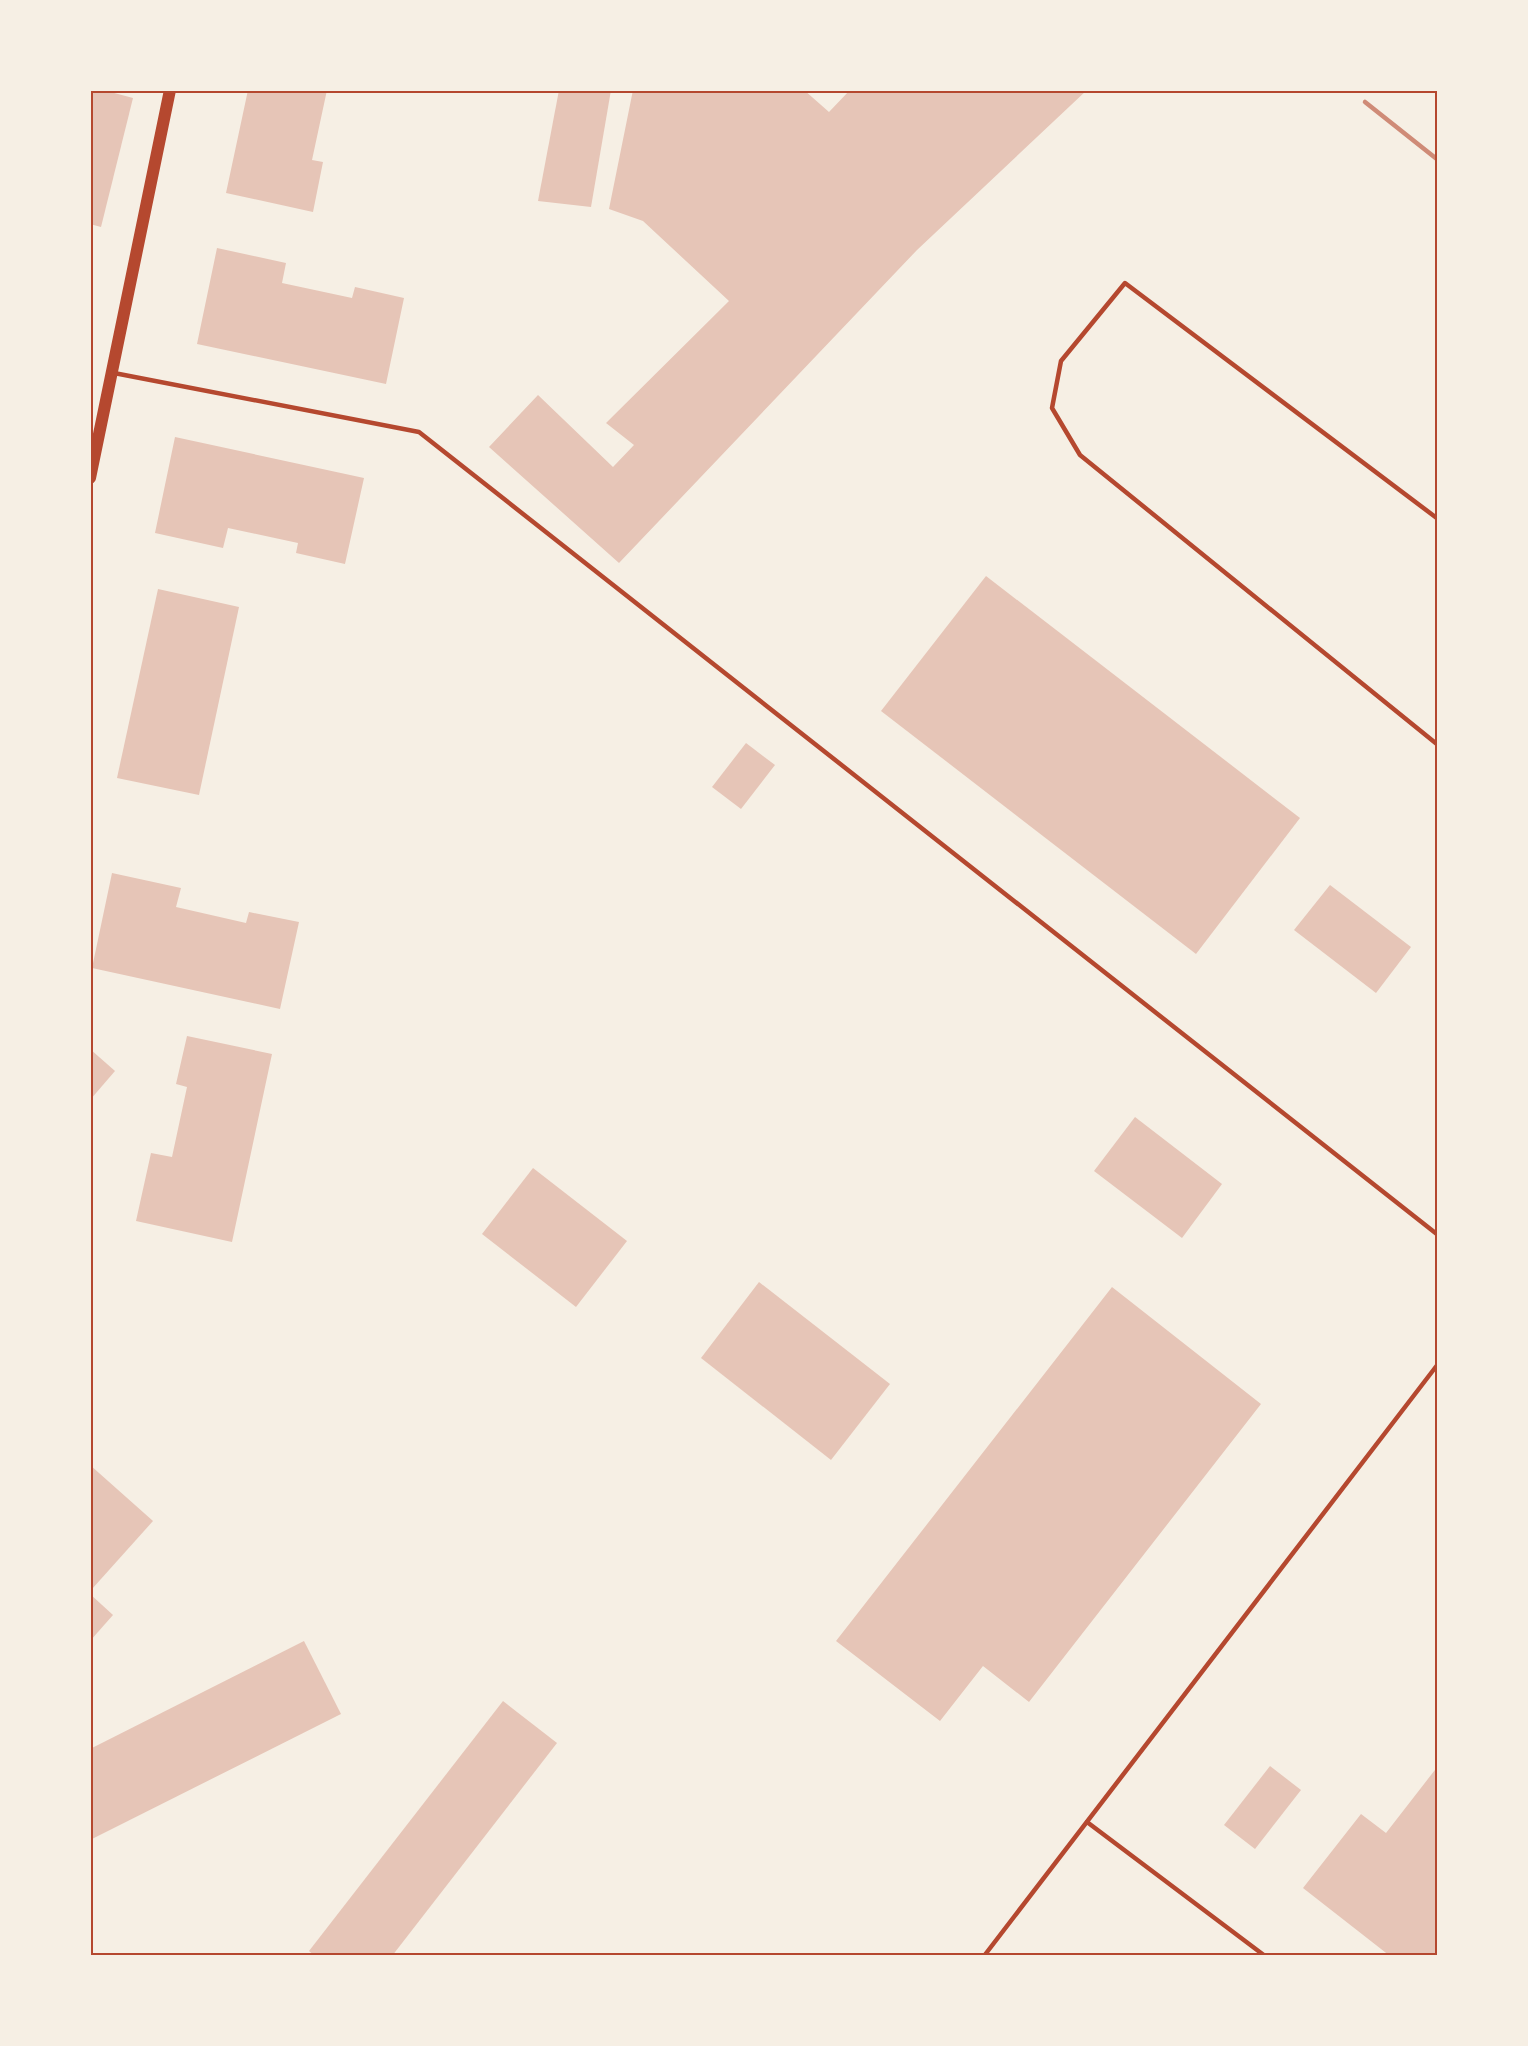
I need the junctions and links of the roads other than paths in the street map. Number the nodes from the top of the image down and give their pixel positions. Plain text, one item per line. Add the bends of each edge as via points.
1 (170, 90) edge
2 (112, 372) junction
3 (93, 448) edge
4 (90, 478) edge
5 (1438, 519) edge
6 (1438, 745) edge
7 (1438, 1235) edge
8 (1438, 1364) edge
9 (1087, 1822) junction
10 (984, 1956) edge
11 (1265, 1956) edge

1 - 2 main road
2 - 3 main road
2 - 7 lane via 419,432
3 - 4 main road
5 - 6 lane via 1125,283 1061,361 1052,408 1080,455
8 - 9 lane
9 - 10 lane
9 - 11 lane

